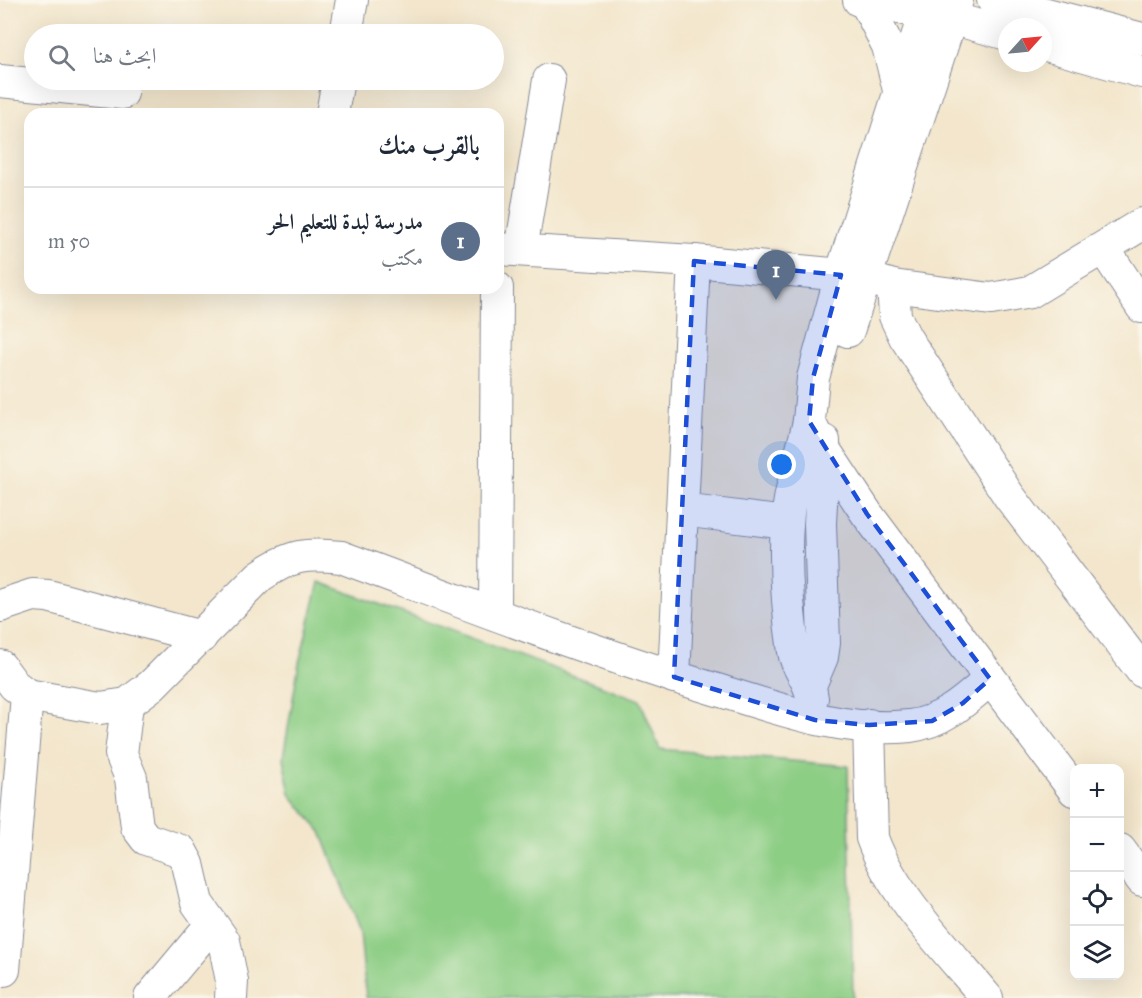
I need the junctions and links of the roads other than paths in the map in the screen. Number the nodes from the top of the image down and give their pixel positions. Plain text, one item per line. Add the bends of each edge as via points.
1 (352, 0) edge
2 (993, 0) edge
3 (862, 1) edge
4 (941, 8) edge
5 (1086, 12) edge
6 (348, 24) edge
7 (998, 30) edge
8 (1142, 39) edge
9 (1052, 47) edge
10 (1142, 72) edge
11 (549, 80) dead end
12 (0, 81) edge
13 (24, 83) edge
14 (92, 90) edge
15 (336, 90) edge
16 (122, 93) dead end
17 (900, 94) junction
18 (333, 108) edge
19 (1142, 224) edge
20 (510, 249) edge
21 (1104, 249) junction
22 (694, 261) junction
23 (853, 276) junction
24 (893, 286) junction
25 (497, 294) edge
26 (1142, 307) edge
27 (816, 433) junction
28 (682, 510) junction
29 (867, 514) junction
30 (787, 523) junction
31 (820, 524) junction
32 (0, 606) edge
33 (495, 614) junction
34 (201, 637) junction
35 (0, 666) edge
36 (1142, 671) edge
37 (674, 677) junction
38 (990, 679) junction
39 (811, 683) junction
40 (27, 694) junction
41 (128, 704) junction
42 (815, 720) junction
43 (869, 725) junction
44 (1070, 785) edge
45 (1124, 857) edge
46 (1142, 880) edge
47 (4, 918) edge
48 (211, 925) junction
49 (4, 970) dead end
50 (150, 998) edge
51 (231, 998) edge
52 (987, 998) edge

1 - 6 street
2 - 5 street
3 - 4 street
3 - 17 street via 888,46
4 - 7 street
4 - 17 street
4 - 23 street
5 - 8 street
9 - 10 street
11 - 20 street
12 - 13 street
14 - 16 street
15 - 18 street
17 - 23 street
19 - 21 street
20 - 22 street
21 - 24 street via 1030,292 1011,297 974,298
21 - 26 street
22 - 23 street
22 - 28 street
23 - 24 street
23 - 27 street via 813,378
24 - 36 street via 895,316 905,337 1009,496
25 - 33 street
27 - 29 street
27 - 30 street
27 - 31 street
28 - 30 street
28 - 37 street
29 - 31 street via 842,515
29 - 38 street
30 - 39 street via 795,654 799,668
31 - 39 street via 824,643
32 - 34 street via 33,595 48,596
33 - 34 street via 341,557 299,555 279,563 245,588
33 - 37 street
34 - 41 street
35 - 40 street via 14,685
37 - 42 street
38 - 43 street via 963,703 932,721 909,726
38 - 44 street
39 - 42 street
40 - 41 street via 100,708
40 - 47 street
41 - 48 street via 121,754 131,778 137,827 146,839 181,851 197,903
42 - 43 street
43 - 52 street via 872,838 876,850 903,894
45 - 46 street
47 - 49 street
48 - 50 street
48 - 51 street via 224,940 228,954

